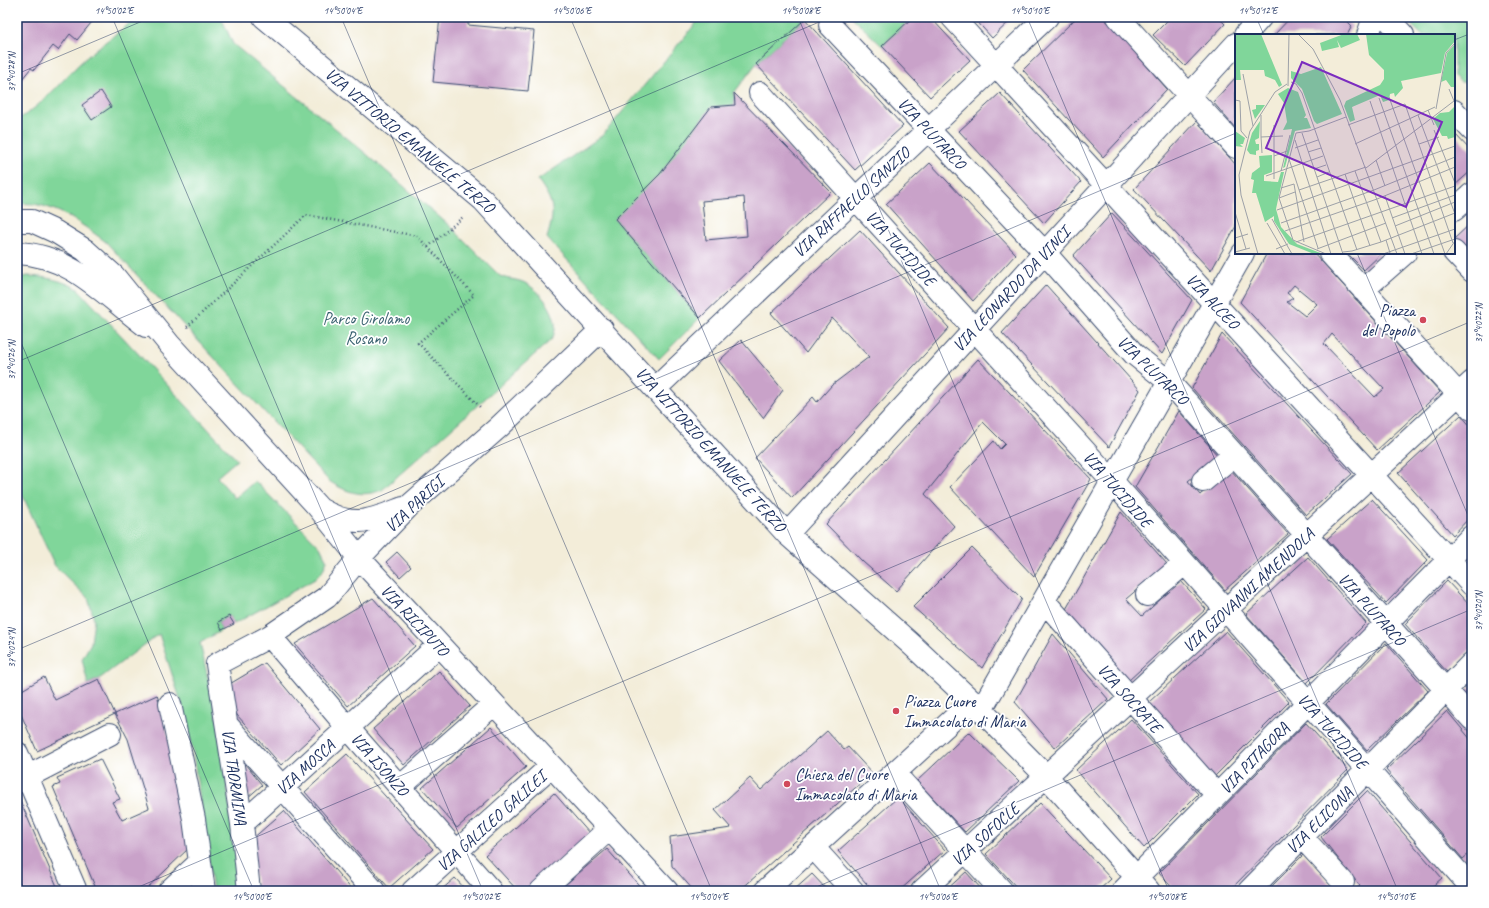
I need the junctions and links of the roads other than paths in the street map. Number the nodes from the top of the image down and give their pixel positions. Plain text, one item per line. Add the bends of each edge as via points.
1 (264, 17) edge
2 (952, 17) edge
3 (1047, 17) edge
4 (1118, 17) edge
5 (1374, 17) edge
6 (1386, 17) edge
7 (830, 25) dead end
8 (1368, 34) edge
9 (1402, 34) edge
10 (1235, 47) edge
11 (996, 65) junction
12 (760, 93) dead end
13 (1189, 95) junction
14 (1455, 112) edge
15 (929, 129) junction
16 (1472, 130) edge
17 (1235, 146) edge
18 (1106, 186) junction
19 (1472, 194) edge
20 (855, 198) junction
21 (1455, 209) edge
22 (17, 222) edge
23 (17, 253) edge
24 (1045, 253) junction
25 (1455, 253) edge
26 (1242, 254) edge
27 (1331, 254) edge
28 (1404, 254) edge
29 (1472, 271) edge
30 (1363, 290) junction
31 (1215, 302) junction
32 (602, 329) junction
33 (974, 329) junction
34 (169, 344) junction
35 (1169, 382) junction
36 (656, 388) junction
37 (1464, 399) edge
38 (1234, 455) junction
39 (1372, 476) junction
40 (1112, 481) junction
41 (1203, 481) dead end
42 (409, 506) junction
43 (318, 507) junction
44 (787, 534) junction
45 (1307, 536) junction
46 (1472, 536) edge
47 (359, 558) junction
48 (1448, 560) junction
49 (1184, 564) junction
50 (1472, 585) edge
51 (1147, 595) dead end
52 (1044, 601) junction
53 (1226, 611) junction
54 (1387, 624) junction
55 (270, 636) junction
56 (439, 645) junction
57 (1472, 663) edge
58 (217, 664) joint
59 (1446, 690) junction
60 (1131, 699) junction
61 (1308, 703) junction
62 (170, 704) dead end
63 (494, 704) junction
64 (977, 706) junction
65 (1472, 719) edge
66 (228, 726) junction
67 (348, 728) junction
68 (110, 734) dead end
69 (17, 753) edge
70 (551, 766) junction
71 (1368, 771) junction
72 (894, 773) junction
73 (1047, 777) junction
74 (22, 780) edge
75 (282, 787) junction
76 (400, 787) junction
77 (1217, 796) junction
78 (242, 824) junction
79 (609, 829) junction
80 (1302, 837) junction
81 (813, 847) junction
82 (457, 851) junction
83 (966, 851) junction
84 (200, 862) junction
85 (1343, 882) dead end
86 (1466, 884) edge
87 (1136, 887) edge
88 (665, 890) edge
89 (1253, 890) edge
90 (76, 891) edge
91 (169, 891) edge
92 (204, 891) edge
93 (249, 891) edge
94 (374, 891) edge
95 (413, 891) edge
96 (492, 891) edge
97 (541, 891) edge
98 (765, 891) edge
99 (853, 891) edge
100 (922, 891) edge
101 (1002, 891) edge

1 - 32 street, VIA VITTORIO EMANUELE TERZO via 483,200
2 - 11 street, VIA ALCEO
3 - 11 street, VIA RAFFAELLO SANZIO
4 - 13 street
5 - 8 street
6 - 9 street
7 - 15 street, VIA PLUTARCO
10 - 13 street, VIA LEONARDO DA VINCI
11 - 15 street, VIA RAFFAELLO SANZIO
11 - 18 street, VIA ALCEO
12 - 20 street, VIA TUCIDIDE
13 - 17 street
13 - 18 street, VIA LEONARDO DA VINCI
14 - 16 street
15 - 20 street, VIA RAFFAELLO SANZIO
15 - 24 street, VIA PLUTARCO
18 - 24 street, VIA LEONARDO DA VINCI
18 - 31 street, VIA ALCEO
19 - 21 street
20 - 33 street, VIA TUCIDIDE
20 - 36 street, VIA RAFFAELLO SANZIO
22 - 34 street via 32,221 85,250 114,276
23 - 34 street via 33,253 65,265 89,280
24 - 33 street, VIA LEONARDO DA VINCI
24 - 35 street, VIA PLUTARCO via 1134,354
25 - 29 street
26 - 31 street
27 - 30 street
28 - 30 street
30 - 37 street
31 - 35 street
31 - 39 street, VIA ALCEO
32 - 36 street, VIA VITTORIO EMANUELE TERZO
32 - 42 street, VIA PARIGI via 499,427
33 - 40 street, VIA TUCIDIDE
33 - 44 street, VIA LEONARDO DA VINCI
34 - 43 street, VIA RICIPUTO
35 - 38 street, VIA PLUTARCO
35 - 40 street
36 - 44 street, VIA VITTORIO EMANUELE TERZO
37 - 39 street, VIA GIOVANNI AMENDOLA
38 - 41 street
38 - 45 street, VIA PLUTARCO
39 - 45 street, VIA GIOVANNI AMENDOLA
39 - 48 street, VIA ALCEO
40 - 49 street, VIA TUCIDIDE
40 - 52 street
42 - 43 street via 372,520 357,522 336,518
42 - 47 street, VIA PARIGI
43 - 47 street, VIA RICIPUTO
44 - 64 street, VIA VITTORIO EMANUELE TERZO via 912,644
45 - 53 street, VIA GIOVANNI AMENDOLA
45 - 54 street, VIA PLUTARCO
46 - 48 street, VIA PITAGORA
47 - 55 street, VIA PARIGI via 327,597
47 - 56 street, VIA RICIPUTO
48 - 50 street, VIA ALCEO
48 - 54 street, VIA PITAGORA
49 - 51 street
49 - 53 street, VIA TUCIDIDE
52 - 60 street, VIA SOCRATE
52 - 64 street
53 - 60 street, VIA GIOVANNI AMENDOLA
53 - 61 street, VIA TUCIDIDE
54 - 59 street, VIA PLUTARCO
54 - 61 street, VIA PITAGORA
55 - 58 street, VIA PARIGI
55 - 67 street, VIA ISONZO
56 - 63 street, VIA RICIPUTO
56 - 67 street, VIA MOSCA
57 - 59 street, VIA ELICONA
58 - 66 street, VIA TAORMINA
59 - 65 street, VIA PLUTARCO
59 - 71 street, VIA ELICONA
60 - 73 street, VIA GIOVANNI AMENDOLA
60 - 77 street, VIA SOCRATE
61 - 71 street, VIA TUCIDIDE
61 - 77 street, VIA PITAGORA
62 - 84 street via 180,744
63 - 70 street, VIA RICIPUTO
63 - 76 street
64 - 72 street
64 - 73 street, VIA VITTORIO EMANUELE TERZO
66 - 75 street
66 - 78 street, VIA TAORMINA
67 - 75 street, VIA MOSCA
67 - 76 street, VIA ISONZO
68 - 74 street
69 - 74 street
70 - 79 street, VIA RICIPUTO
70 - 82 street, VIA GALILEO GALILEI
71 - 80 street, VIA ELICONA
71 - 86 street, VIA TUCIDIDE
72 - 81 street
72 - 83 street
73 - 83 street, VIA SOFOCLE
73 - 87 street, VIA VITTORIO EMANUELE TERZO
74 - 90 street
75 - 78 street, VIA MOSCA
75 - 94 street
76 - 82 street, VIA ISONZO
77 - 87 street, VIA PITAGORA
78 - 93 street, VIA TAORMINA
79 - 88 street, VIA RICIPUTO
79 - 97 street
80 - 85 street
80 - 89 street, VIA ELICONA
81 - 98 street
81 - 99 street
82 - 95 street, VIA GALILEO GALILEI
82 - 96 street, VIA ISONZO
83 - 100 street, VIA SOFOCLE
83 - 101 street
84 - 91 street
84 - 92 street

